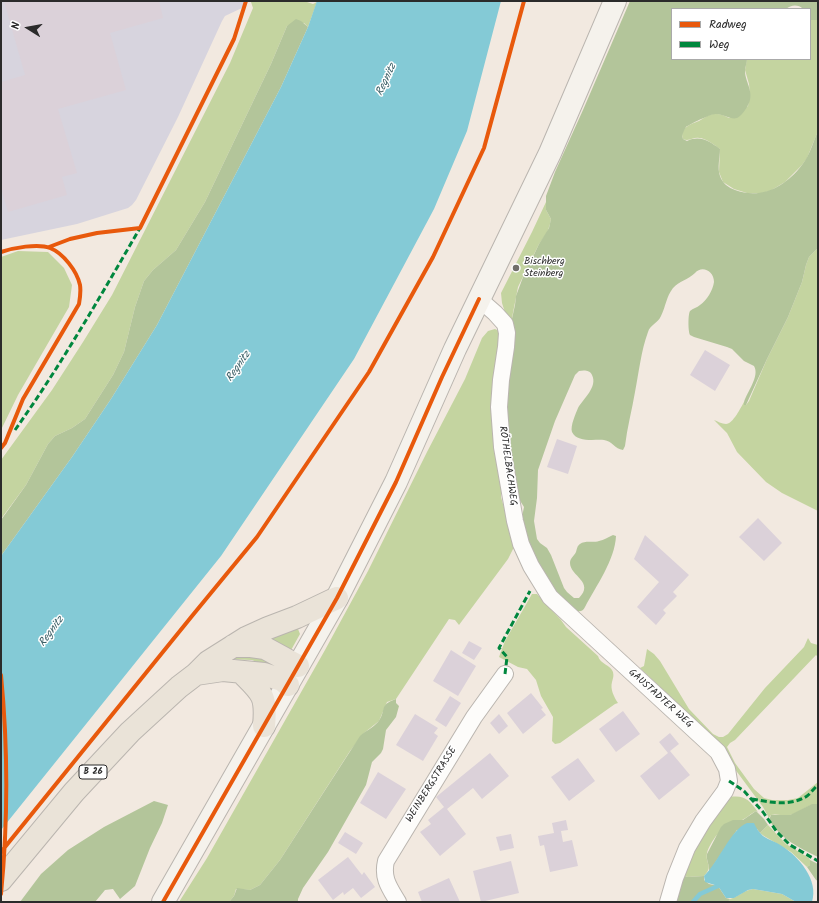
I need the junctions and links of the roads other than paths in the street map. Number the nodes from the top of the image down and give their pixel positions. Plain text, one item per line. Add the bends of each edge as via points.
1 (615, 1) edge
2 (479, 299) junction
3 (336, 598) junction
4 (579, 624) joint
5 (231, 646) junction
6 (298, 666) junction
7 (240, 672) junction
8 (196, 674) junction
9 (505, 674) dead end
10 (288, 684) junction
11 (264, 726) junction
12 (1, 880) edge
13 (163, 902) edge
14 (398, 902) edge
15 (668, 902) edge

1 - 2 street via 553,146
2 - 3 street via 396,482
2 - 4 street, RÖTHELBACHWEG via 505,324 507,333 500,415 503,454 521,544 550,598
3 - 5 main road, B 26
3 - 6 street
4 - 15 street, GAUSTADTER WEG via 718,752 727,769 729,781 725,791 687,848
5 - 6 main road via 266,648
5 - 8 main road, B 26
6 - 10 street
7 - 8 main road via 223,670
7 - 10 main road via 264,674
7 - 11 main road via 263,696 266,709
8 - 12 main road, B 26 via 120,743 74,792
9 - 14 street, WEINBERGSTRASSE via 474,717 386,860 383,872
10 - 11 street
11 - 13 street

